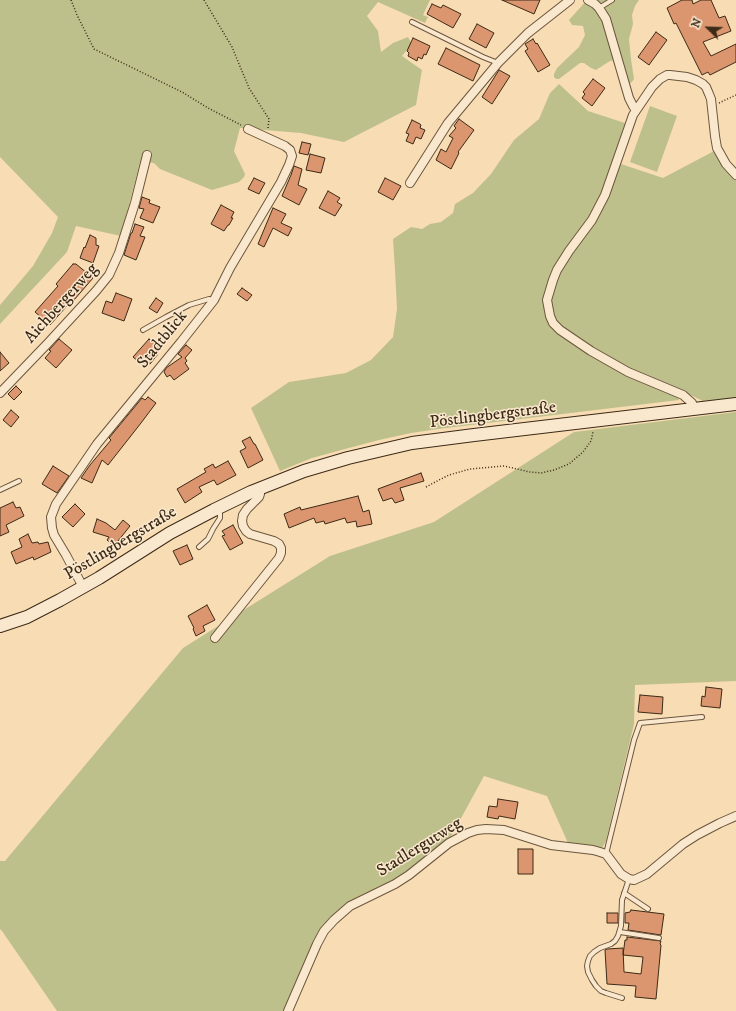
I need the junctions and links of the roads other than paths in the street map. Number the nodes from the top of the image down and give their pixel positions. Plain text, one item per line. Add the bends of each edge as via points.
1 (570, 0) edge
2 (588, 0) edge
3 (612, 0) edge
4 (599, 8) junction
5 (412, 22) dead end
6 (498, 63) junction
7 (636, 110) junction
8 (248, 129) road end
9 (147, 155) dead end
10 (736, 175) edge
11 (410, 183) dead end
12 (214, 300) junction
13 (143, 330) dead end
14 (0, 393) edge
15 (736, 404) edge
16 (693, 409) junction
17 (19, 481) dead end
18 (259, 488) junction
19 (0, 490) edge
20 (220, 507) junction
21 (199, 547) dead end
22 (82, 585) junction
23 (0, 626) edge
24 (214, 638) dead end
25 (702, 717) dead end
26 (736, 816) edge
27 (606, 854) junction
28 (629, 879) junction
29 (624, 893) junction
30 (648, 909) dead end
31 (620, 932) junction
32 (659, 938) dead end
33 (622, 998) dead end
34 (288, 1011) edge

1 - 6 street via 528,33
2 - 4 street
3 - 4 lane
4 - 7 street via 606,19
5 - 6 lane
6 - 11 street via 448,123
7 - 10 street via 657,81 663,77 670,75 692,78 700,82 708,90 712,105 717,148
7 - 16 street via 599,208 553,280 547,300 548,309 553,323 560,330 628,372 683,395 692,403
8 - 12 street, Stadtblick via 285,146 292,156 281,182
9 - 14 street, Aichbergerweg via 135,203 109,275
12 - 13 lane via 189,305
12 - 22 street, Stadtblick via 97,444 56,504 51,517 54,535
15 - 16 main road, Pöstlingbergstraße
16 - 18 main road, Pöstlingbergstraße via 404,445 304,471
17 - 19 lane
18 - 20 main road, Pöstlingbergstraße
18 - 24 street via 259,497 243,515 243,526 250,534 279,544 281,553
20 - 21 lane via 220,518 208,539
20 - 22 main road, Pöstlingbergstraße
22 - 23 main road, Pöstlingbergstraße via 39,611
25 - 27 lane via 640,723
26 - 28 street via 720,822 683,844 646,874 634,880
27 - 28 street via 620,874
27 - 34 street, Stadlergutweg via 551,845 495,829 477,830 458,838 396,884 350,906 334,920 317,944
28 - 29 lane
29 - 30 lane
29 - 31 lane
31 - 32 lane
31 - 33 lane via 615,941 590,956 587,966 592,980 600,990

